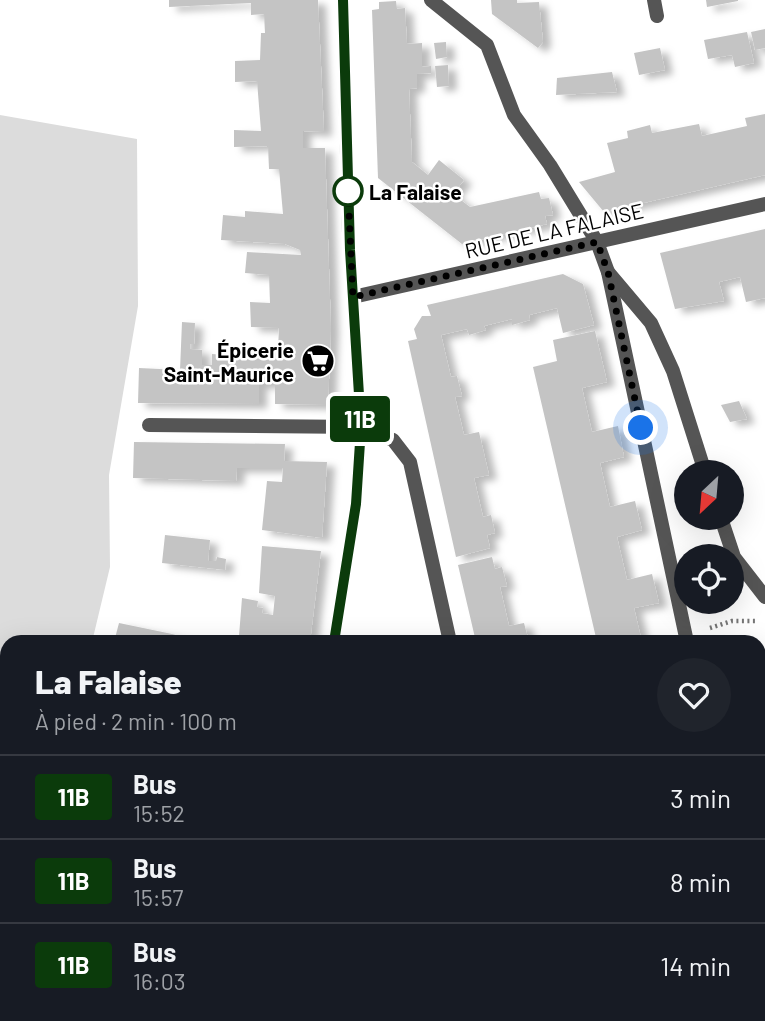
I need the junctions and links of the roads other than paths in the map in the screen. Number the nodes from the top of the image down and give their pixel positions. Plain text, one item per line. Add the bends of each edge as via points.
1 (343, 0) edge
2 (431, 0) edge
3 (653, 0) edge
4 (657, 16) dead end
5 (765, 204) edge
6 (597, 242) junction
7 (608, 272) junction
8 (353, 297) junction
9 (149, 425) dead end
10 (361, 427) junction
11 (701, 460) edge
12 (725, 530) edge
13 (765, 597) edge
14 (335, 635) edge
15 (448, 635) edge
16 (685, 635) edge

1 - 8 street
2 - 6 street via 487,45 514,115
3 - 4 street
5 - 6 street, RUE DE LA FALAISE
6 - 7 street
6 - 8 street, RUE DE LA FALAISE
7 - 11 street via 651,323 673,371
7 - 16 street
8 - 10 street
9 - 10 street
10 - 14 street via 356,504
10 - 15 street via 393,440 410,462
12 - 13 street via 734,557

